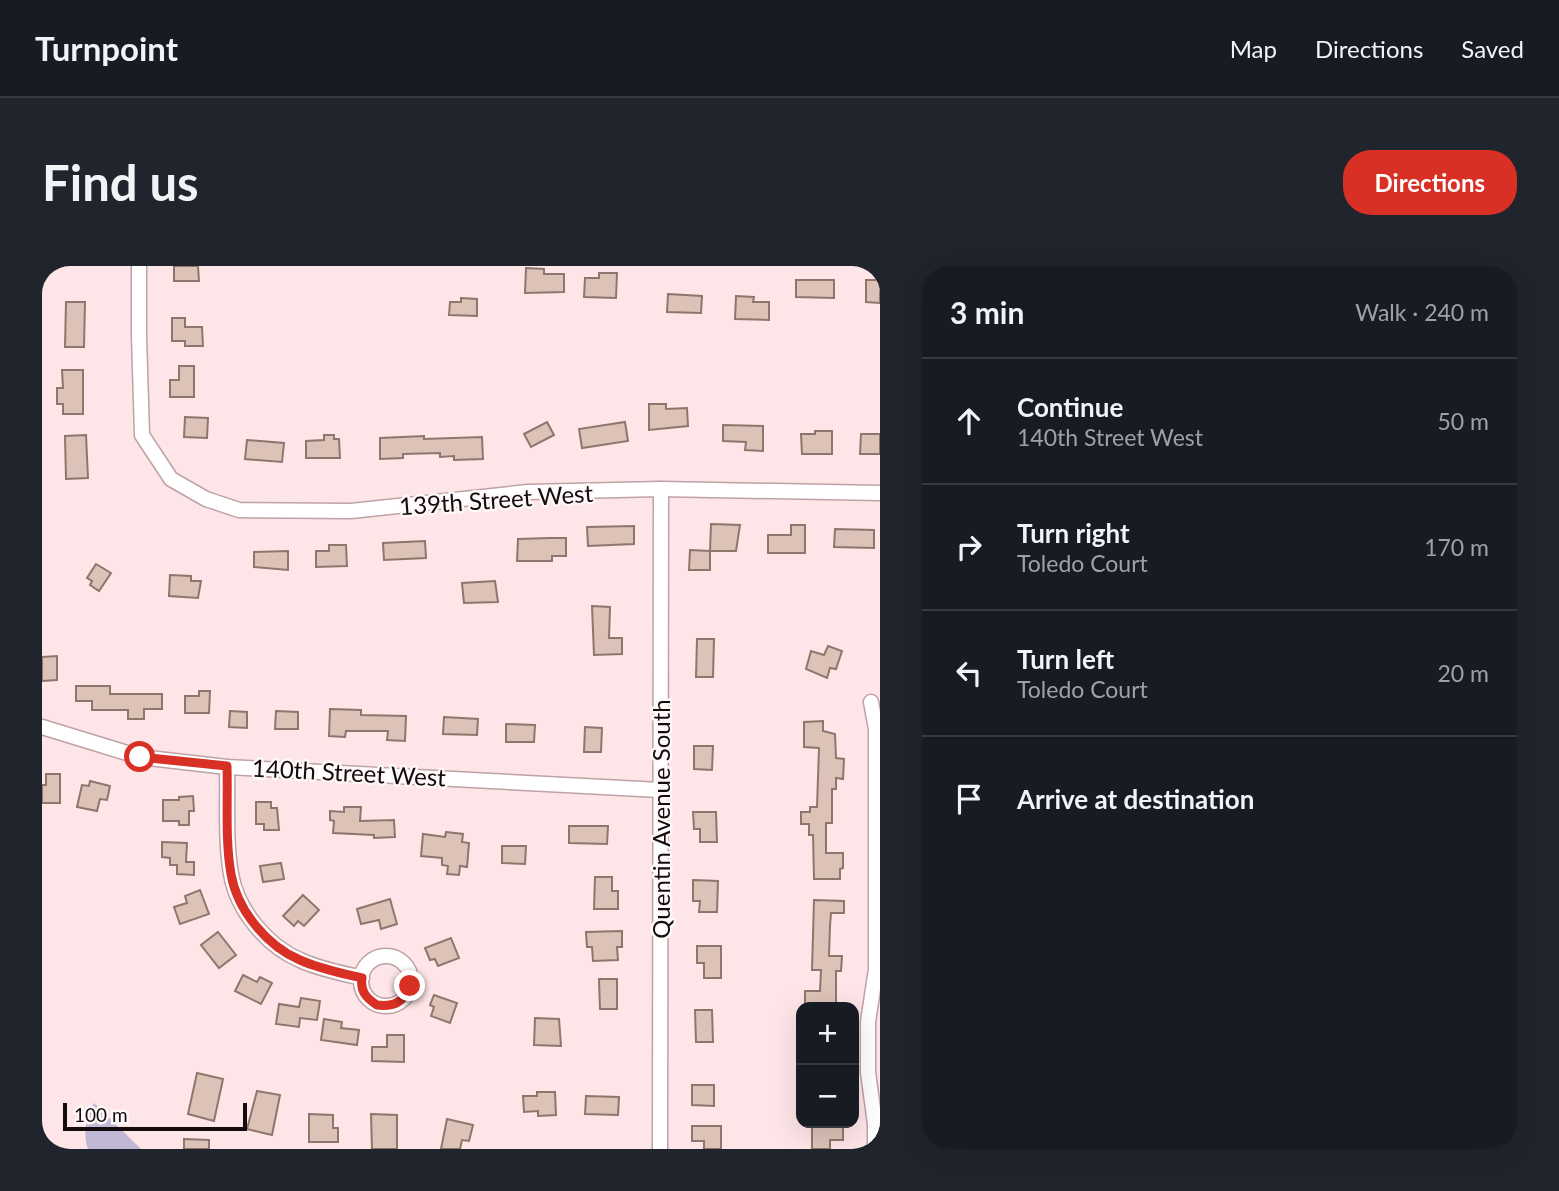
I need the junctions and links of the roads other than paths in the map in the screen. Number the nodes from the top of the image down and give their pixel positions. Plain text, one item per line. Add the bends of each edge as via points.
1 (139, 266) edge
2 (661, 489) junction
3 (880, 493) edge
4 (871, 702) dead end
5 (42, 727) edge
6 (227, 766) junction
7 (660, 790) junction
8 (362, 978) dead end
9 (660, 1149) edge
10 (875, 1149) edge

1 - 2 street, 139th Street West via 142,435 171,480 206,499 239,510 351,511 528,492
2 - 3 street, 139th Street West
2 - 7 street, Quentin Avenue South
4 - 10 street via 876,729 876,969 868,1022 868,1072
5 - 6 street, 140th Street West via 140,757
6 - 7 street, 140th Street West
6 - 8 street via 231,877 249,915 262,933 299,960
7 - 9 street, Quentin Avenue South

